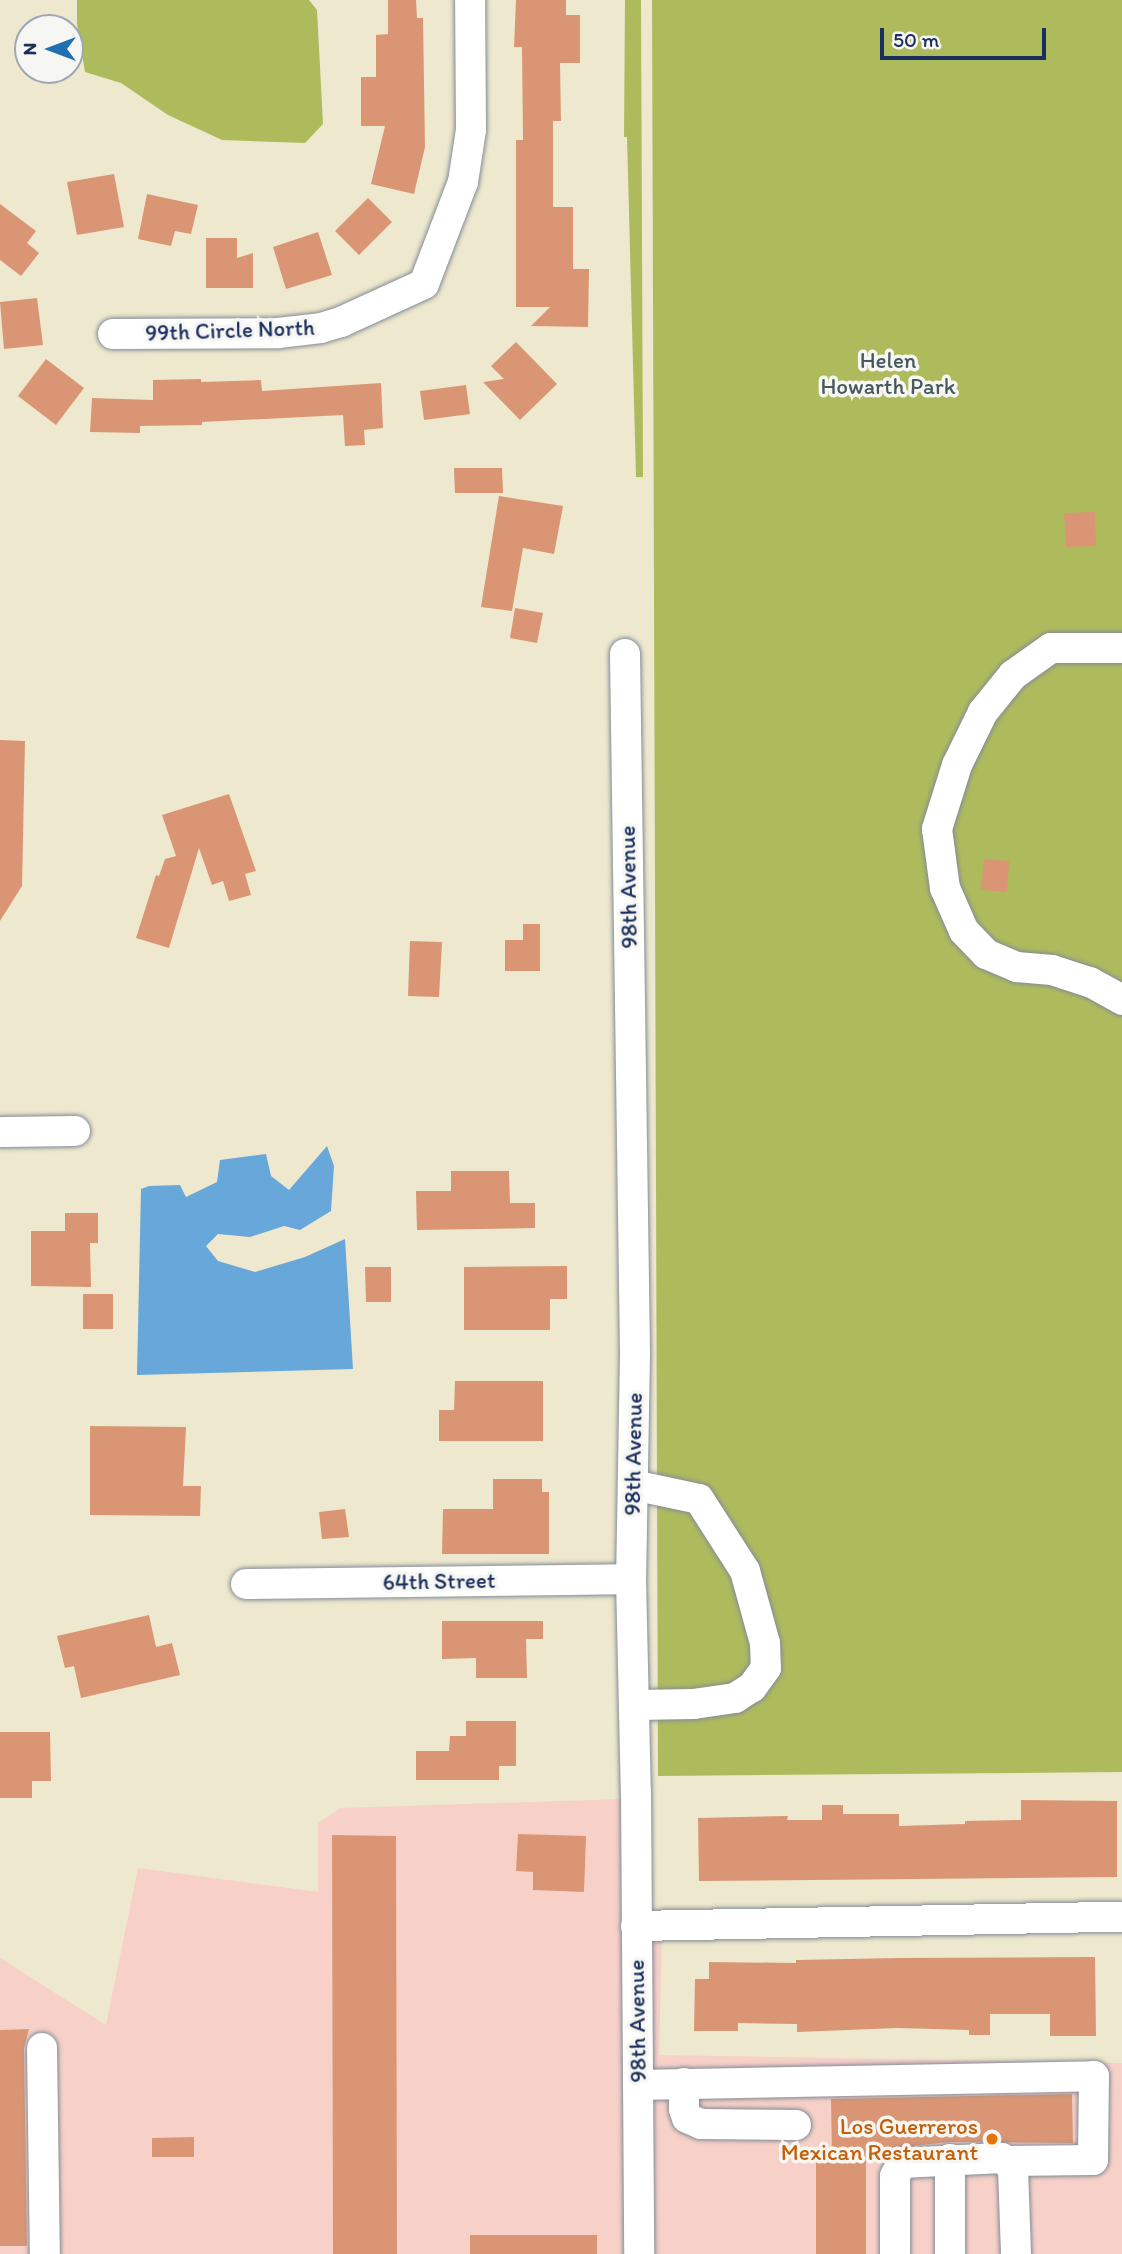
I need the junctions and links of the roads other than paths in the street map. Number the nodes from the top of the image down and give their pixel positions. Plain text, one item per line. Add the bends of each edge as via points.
1 (470, 0) edge
2 (113, 334) dead end
3 (1122, 648) edge
4 (625, 654) dead end
5 (1122, 1000) edge
6 (75, 1130) dead end
7 (0, 1132) edge
8 (633, 1485) junction
9 (631, 1579) junction
10 (246, 1584) dead end
11 (634, 1705) junction
12 (1122, 1917) edge
13 (636, 1926) junction
14 (42, 2048) dead end
15 (684, 2083) junction
16 (638, 2084) junction
17 (796, 2125) dead end
18 (950, 2160) junction
19 (1009, 2161) junction
20 (45, 2254) edge
21 (639, 2254) edge
22 (895, 2254) edge
23 (950, 2254) edge
24 (1016, 2254) edge

1 - 2 street, 99th Circle North via 471,130 463,183 424,284 321,328 278,333
3 - 5 street via 1051,648 1013,675 983,712 957,765 937,829 945,888 964,931 986,954 1017,968 1052,970 1090,982
4 - 8 street, 98th Avenue
6 - 7 street
8 - 9 street, 98th Avenue
8 - 11 street via 699,1499 745,1571 765,1643 766,1668 752,1687 735,1698
9 - 10 street, 64th Street
9 - 11 street, 98th Avenue
11 - 13 street, 98th Avenue
12 - 13 street
13 - 16 street, 98th Avenue
14 - 20 street
15 - 16 street
15 - 17 street via 687,2118 701,2124
15 - 19 street via 1094,2076 1093,2160
16 - 21 street, 98th Avenue
18 - 19 street
18 - 22 street via 908,2161 897,2168
18 - 23 street
19 - 24 street via 1015,2176

